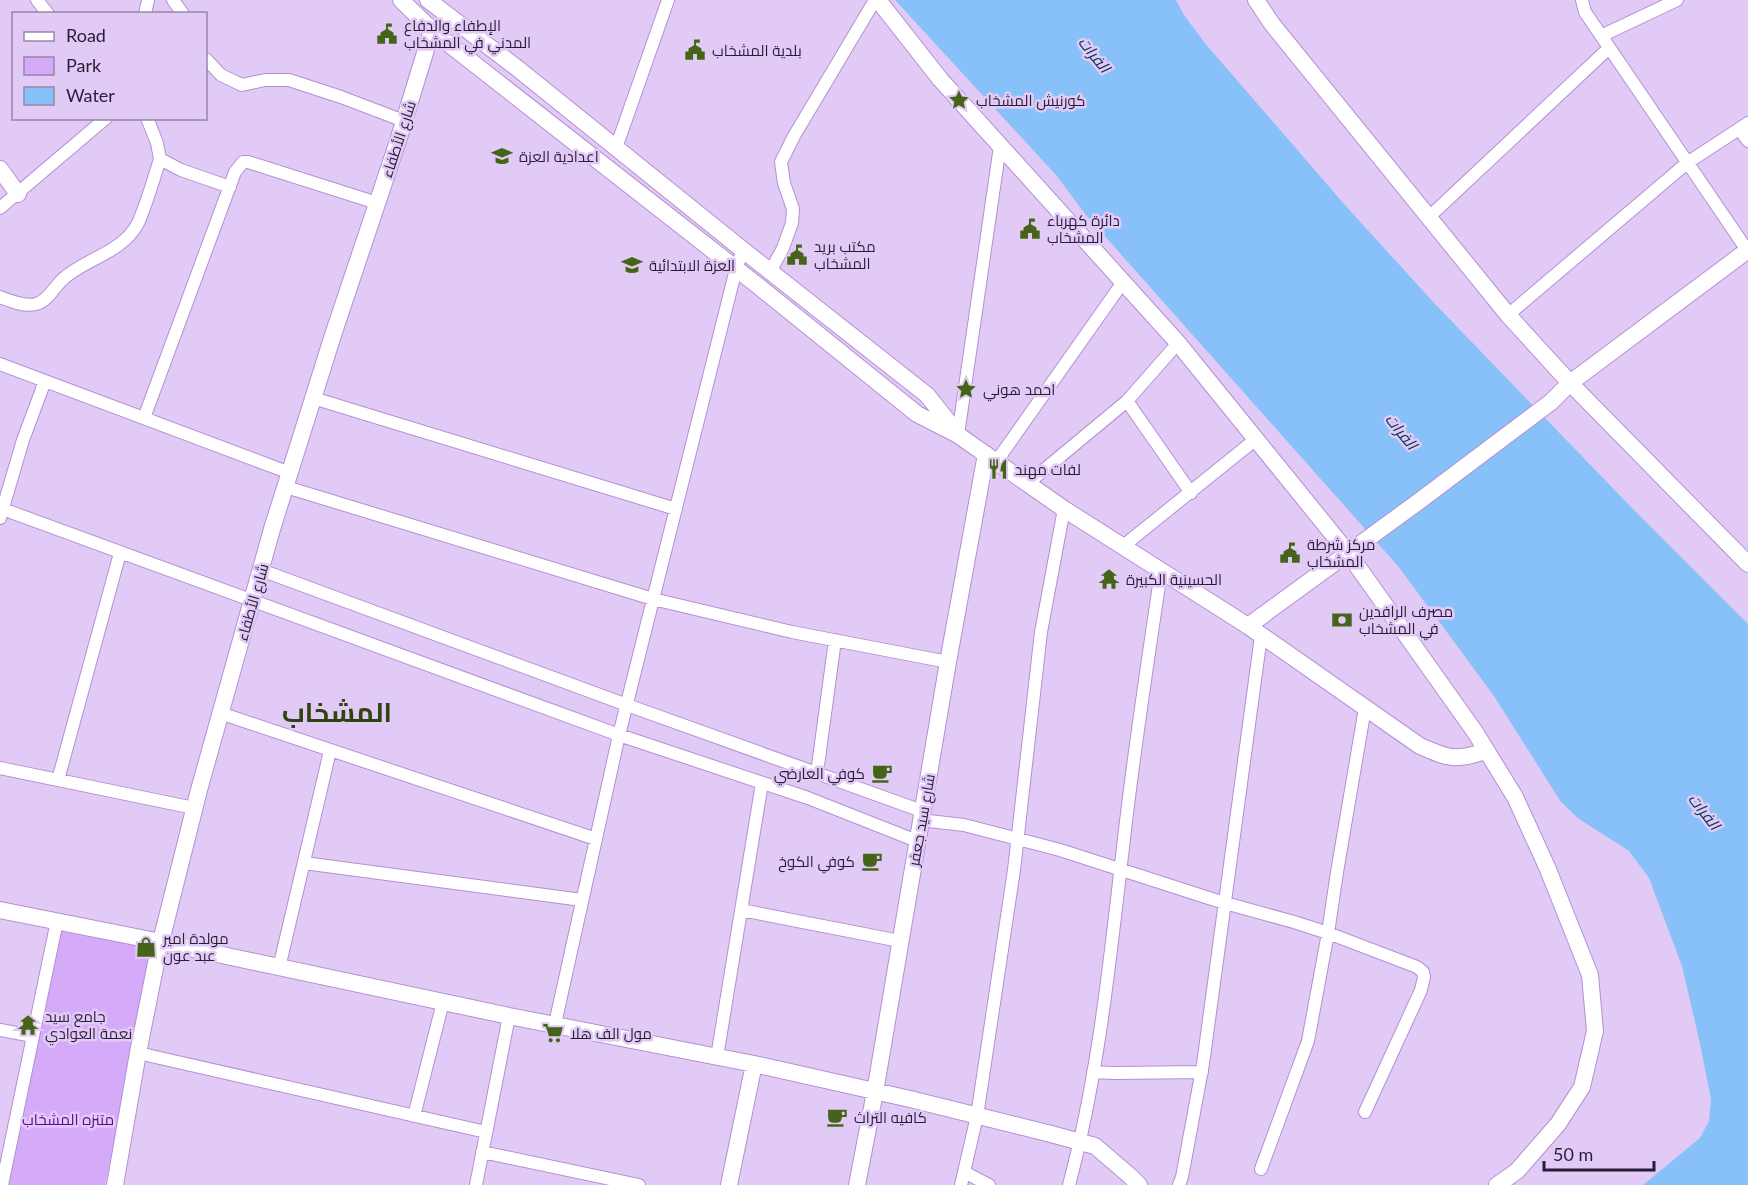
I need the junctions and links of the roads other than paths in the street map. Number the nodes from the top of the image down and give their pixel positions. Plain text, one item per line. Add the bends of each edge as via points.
1 (401, 0) edge
2 (428, 0) edge
3 (668, 0) edge
4 (876, 0) edge
5 (1256, 0) edge
6 (1582, 0) edge
7 (1677, 0) edge
8 (432, 30) junction
9 (1601, 36) junction
10 (1608, 48) junction
11 (207, 59) edge
12 (104, 120) edge
13 (148, 120) edge
14 (404, 121) junction
15 (1743, 126) edge
16 (1748, 141) edge
17 (1000, 146) junction
18 (616, 148) junction
19 (160, 159) junction
20 (1688, 163) junction
21 (0, 169) edge
22 (230, 187) junction
23 (18, 194) junction
24 (378, 202) junction
25 (0, 208) edge
26 (1429, 217) junction
27 (743, 250) junction
28 (1748, 250) edge
29 (736, 269) junction
30 (770, 272) junction
31 (1123, 282) junction
32 (0, 297) edge
33 (1508, 315) junction
34 (1178, 343) junction
35 (0, 364) edge
36 (45, 381) junction
37 (1570, 383) junction
38 (314, 398) junction
39 (1127, 401) junction
40 (144, 418) junction
41 (958, 435) junction
42 (1256, 439) junction
43 (991, 458) junction
44 (288, 480) junction
45 (1027, 483) junction
46 (1191, 493) junction
47 (676, 509) junction
48 (1064, 509) junction
49 (1, 512) edge
50 (1122, 548) junction
51 (120, 553) junction
52 (1348, 553) junction
53 (1745, 557) edge
54 (261, 570) junction
55 (1161, 572) junction
56 (653, 599) junction
57 (252, 602) junction
58 (1255, 631) junction
59 (835, 640) junction
60 (948, 662) junction
61 (627, 705) junction
62 (1365, 708) junction
63 (220, 713) junction
64 (620, 735) junction
65 (330, 751) junction
66 (1486, 751) junction
67 (0, 768) edge
68 (817, 773) junction
69 (58, 780) junction
70 (762, 783) junction
71 (194, 808) junction
72 (921, 816) junction
73 (596, 839) junction
74 (1017, 839) junction
75 (917, 841) junction
76 (304, 863) junction
77 (1120, 870) junction
78 (582, 900) junction
79 (1225, 902) junction
80 (0, 910) edge
81 (741, 910) junction
82 (57, 921) junction
83 (1328, 933) junction
84 (900, 941) junction
85 (161, 942) junction
86 (279, 968) junction
87 (443, 1002) junction
88 (509, 1016) junction
89 (555, 1024) junction
90 (0, 1030) edge
91 (33, 1036) junction
92 (138, 1053) junction
93 (717, 1057) junction
94 (753, 1064) junction
95 (1093, 1072) junction
96 (1202, 1072) junction
97 (875, 1092) junction
98 (1365, 1112) dead end
99 (414, 1116) junction
100 (977, 1116) junction
101 (486, 1132) junction
102 (1080, 1142) junction
103 (482, 1152) junction
104 (1262, 1169) dead end
105 (964, 1172) junction
106 (2, 1185) edge
107 (115, 1185) edge
108 (476, 1185) edge
109 (639, 1185) edge
110 (729, 1185) edge
111 (857, 1185) edge
112 (961, 1185) edge
113 (989, 1185) edge
114 (1069, 1185) edge
115 (1139, 1185) edge
116 (1179, 1185) edge
117 (1497, 1185) edge

1 - 8 street
2 - 18 street
3 - 18 street
4 - 17 street
4 - 30 street via 782,162 793,216
5 - 26 street
6 - 9 street
7 - 9 street
8 - 14 street, شارع الأطفاء
8 - 29 street
9 - 10 street
10 - 20 street
10 - 26 street
11 - 14 street via 221,75 242,85 289,80
12 - 23 street
13 - 19 street
14 - 24 street, شارع الأطفاء
15 - 16 street
15 - 20 street
17 - 31 street
17 - 41 street
18 - 27 street
19 - 22 street
19 - 32 street via 137,225 122,243 81,266 35,305
20 - 28 street
20 - 33 street
21 - 23 street
22 - 24 street via 239,166 248,162
22 - 40 street
23 - 25 street
24 - 38 street, شارع الأطفاء
26 - 33 street
27 - 29 street
27 - 30 street
28 - 37 street
29 - 41 street via 917,414
29 - 47 street
30 - 41 street via 927,395
31 - 34 street
31 - 43 street
33 - 37 street
34 - 39 street
34 - 42 street
35 - 36 street
36 - 40 street
36 - 49 street
37 - 52 street via 1551,402
37 - 53 street
38 - 44 street, شارع الأطفاء
38 - 47 street
39 - 45 street
39 - 46 street
40 - 44 street
41 - 43 street
42 - 46 street
42 - 52 street
43 - 45 street
43 - 60 street, شارع سيد جعفر
44 - 54 street, شارع الأطفاء
44 - 56 street
45 - 48 street
46 - 50 street
47 - 56 street
48 - 50 street
48 - 74 street via 1041,632
49 - 51 street
50 - 55 street
51 - 57 street
51 - 69 street
52 - 58 street
52 - 66 street
54 - 57 street, شارع الأطفاء
54 - 61 street
55 - 58 street
55 - 77 street
56 - 59 street
56 - 61 street
57 - 63 street, شارع الأطفاء
57 - 64 street
58 - 62 street
58 - 79 street
59 - 60 street
59 - 68 street
60 - 72 street, شارع سيد جعفر
61 - 64 street
61 - 68 street
62 - 66 street via 1420,746 1442,756 1458,758
62 - 83 street
63 - 65 street
63 - 71 street, شارع الأطفاء
64 - 70 street
64 - 73 street
65 - 73 street
65 - 76 street
66 - 117 street via 1519,807 1590,975 1595,1031 1582,1087 1558,1124 1517,1171
67 - 69 street
68 - 72 street
69 - 71 street
70 - 75 street
70 - 81 street
71 - 85 street, شارع الأطفاء
72 - 74 street
72 - 75 street, شارع سيد جعفر
73 - 78 street
74 - 77 street
74 - 100 street
75 - 84 street, شارع سيد جعفر
76 - 78 street
76 - 86 street
77 - 79 street
77 - 95 street
78 - 89 street
79 - 83 street
79 - 96 street
80 - 82 street
81 - 84 street
81 - 93 street
82 - 85 street
82 - 91 street
83 - 98 street via 1423,972 1421,990
83 - 104 street via 1308,1041
84 - 97 street, شارع سيد جعفر
85 - 86 street
85 - 92 street, شارع الأطفاء
86 - 87 street
87 - 88 street
87 - 99 street
88 - 89 street
88 - 101 street
89 - 93 street
90 - 91 street
91 - 106 street
92 - 99 street
92 - 107 street, شارع الأطفاء
93 - 94 street
94 - 97 street
94 - 110 street
95 - 96 street
95 - 102 street
96 - 116 street
97 - 100 street
97 - 111 street, شارع سيد جعفر
99 - 101 street
100 - 102 street
100 - 105 street
101 - 103 street
102 - 114 street
102 - 115 street via 1095,1146
103 - 108 street
103 - 109 street
105 - 112 street
105 - 113 street

